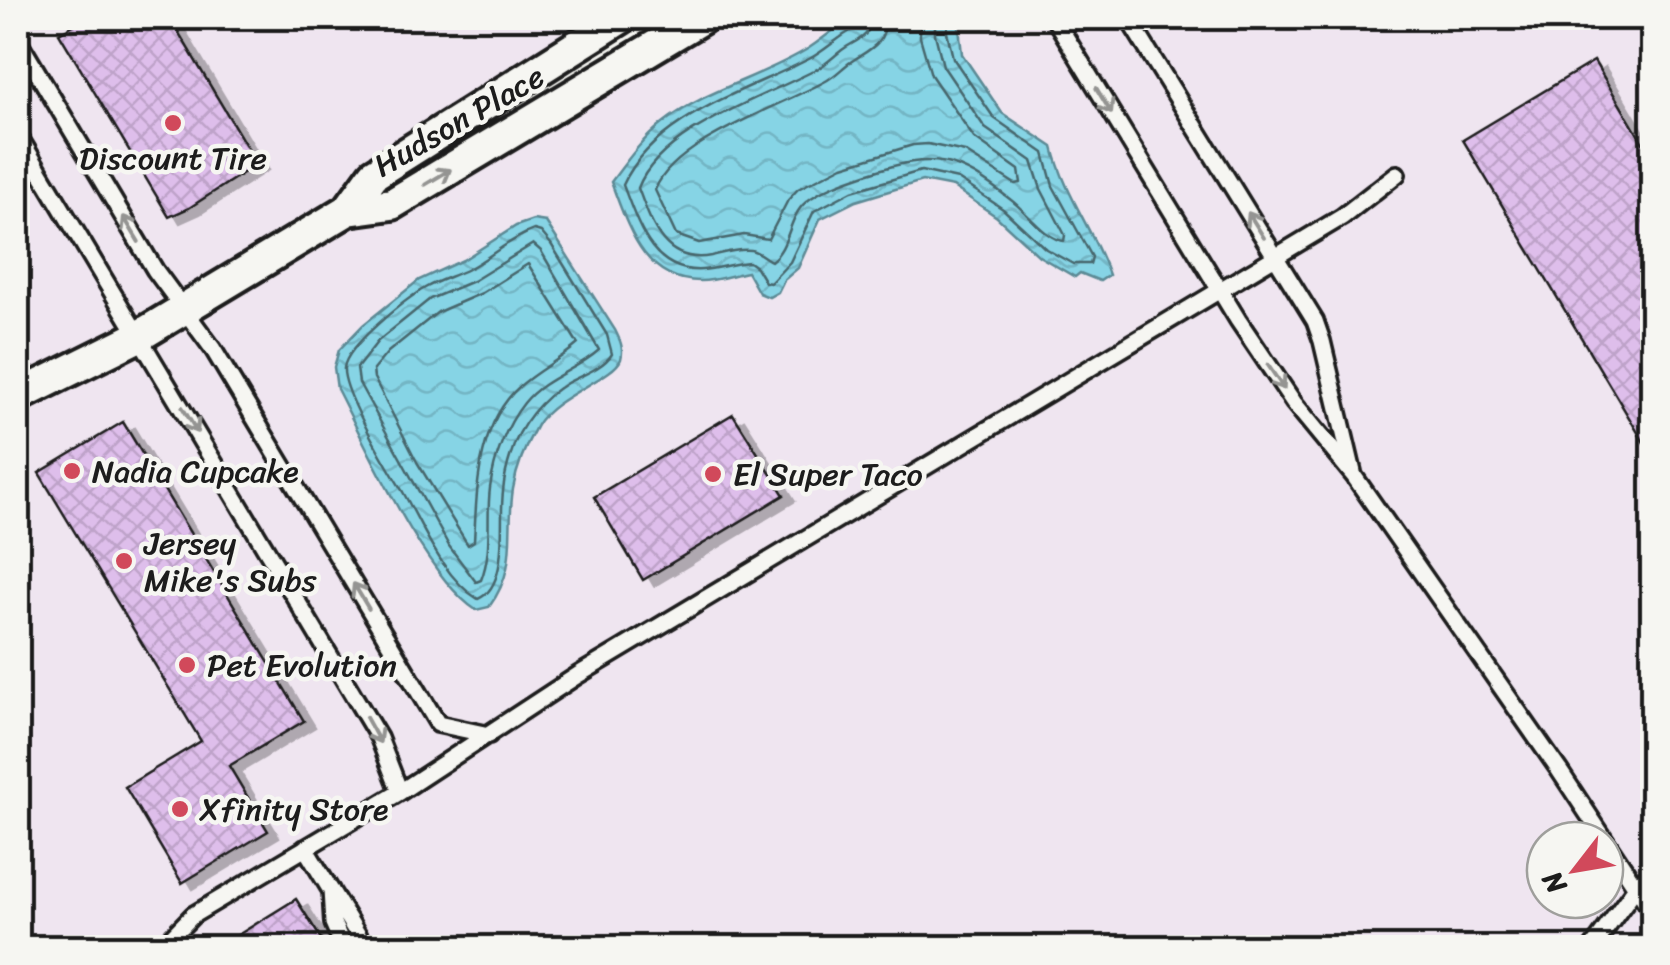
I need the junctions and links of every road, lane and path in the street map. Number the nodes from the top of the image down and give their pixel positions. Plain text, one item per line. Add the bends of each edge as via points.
1 (621, 18) edge
2 (702, 18) edge
3 (1054, 18) edge
4 (1128, 18) edge
5 (18, 40) edge
6 (18, 135) edge
7 (1397, 174) dead end
8 (348, 210) junction
9 (1276, 256) junction
10 (18, 276) edge
11 (1218, 290) junction
12 (18, 294) edge
13 (184, 310) junction
14 (139, 336) junction
15 (18, 396) edge
16 (1354, 476) junction
17 (489, 735) junction
18 (400, 792) junction
19 (305, 848) junction
20 (1652, 872) edge
21 (1638, 886) junction
22 (330, 890) junction
23 (1652, 911) edge
24 (162, 948) edge
25 (344, 948) edge
26 (366, 948) edge
27 (1592, 948) edge

1 - 8 street, Hudson Place via 374,174
8 -> 2 street, Hudson Place via 392,204
3 -> 11 lane
9 -> 4 lane
13 -> 5 lane
6 - 14 lane
7 - 9 lane
8 - 13 street, Hudson Place
9 - 11 lane
9 - 16 lane via 1322,341
10 - 12 lane
11 -> 16 lane via 1294,403
11 - 17 lane
13 - 14 street, Hudson Place
17 -> 13 lane via 438,724
14 - 15 street, Hudson Place
14 -> 18 lane via 378,738
16 - 21 lane
17 - 18 lane
18 - 19 lane
19 - 22 lane
19 - 24 lane via 192,915
20 - 21 lane
21 - 23 lane
21 - 27 lane
22 - 25 lane
22 - 26 lane

